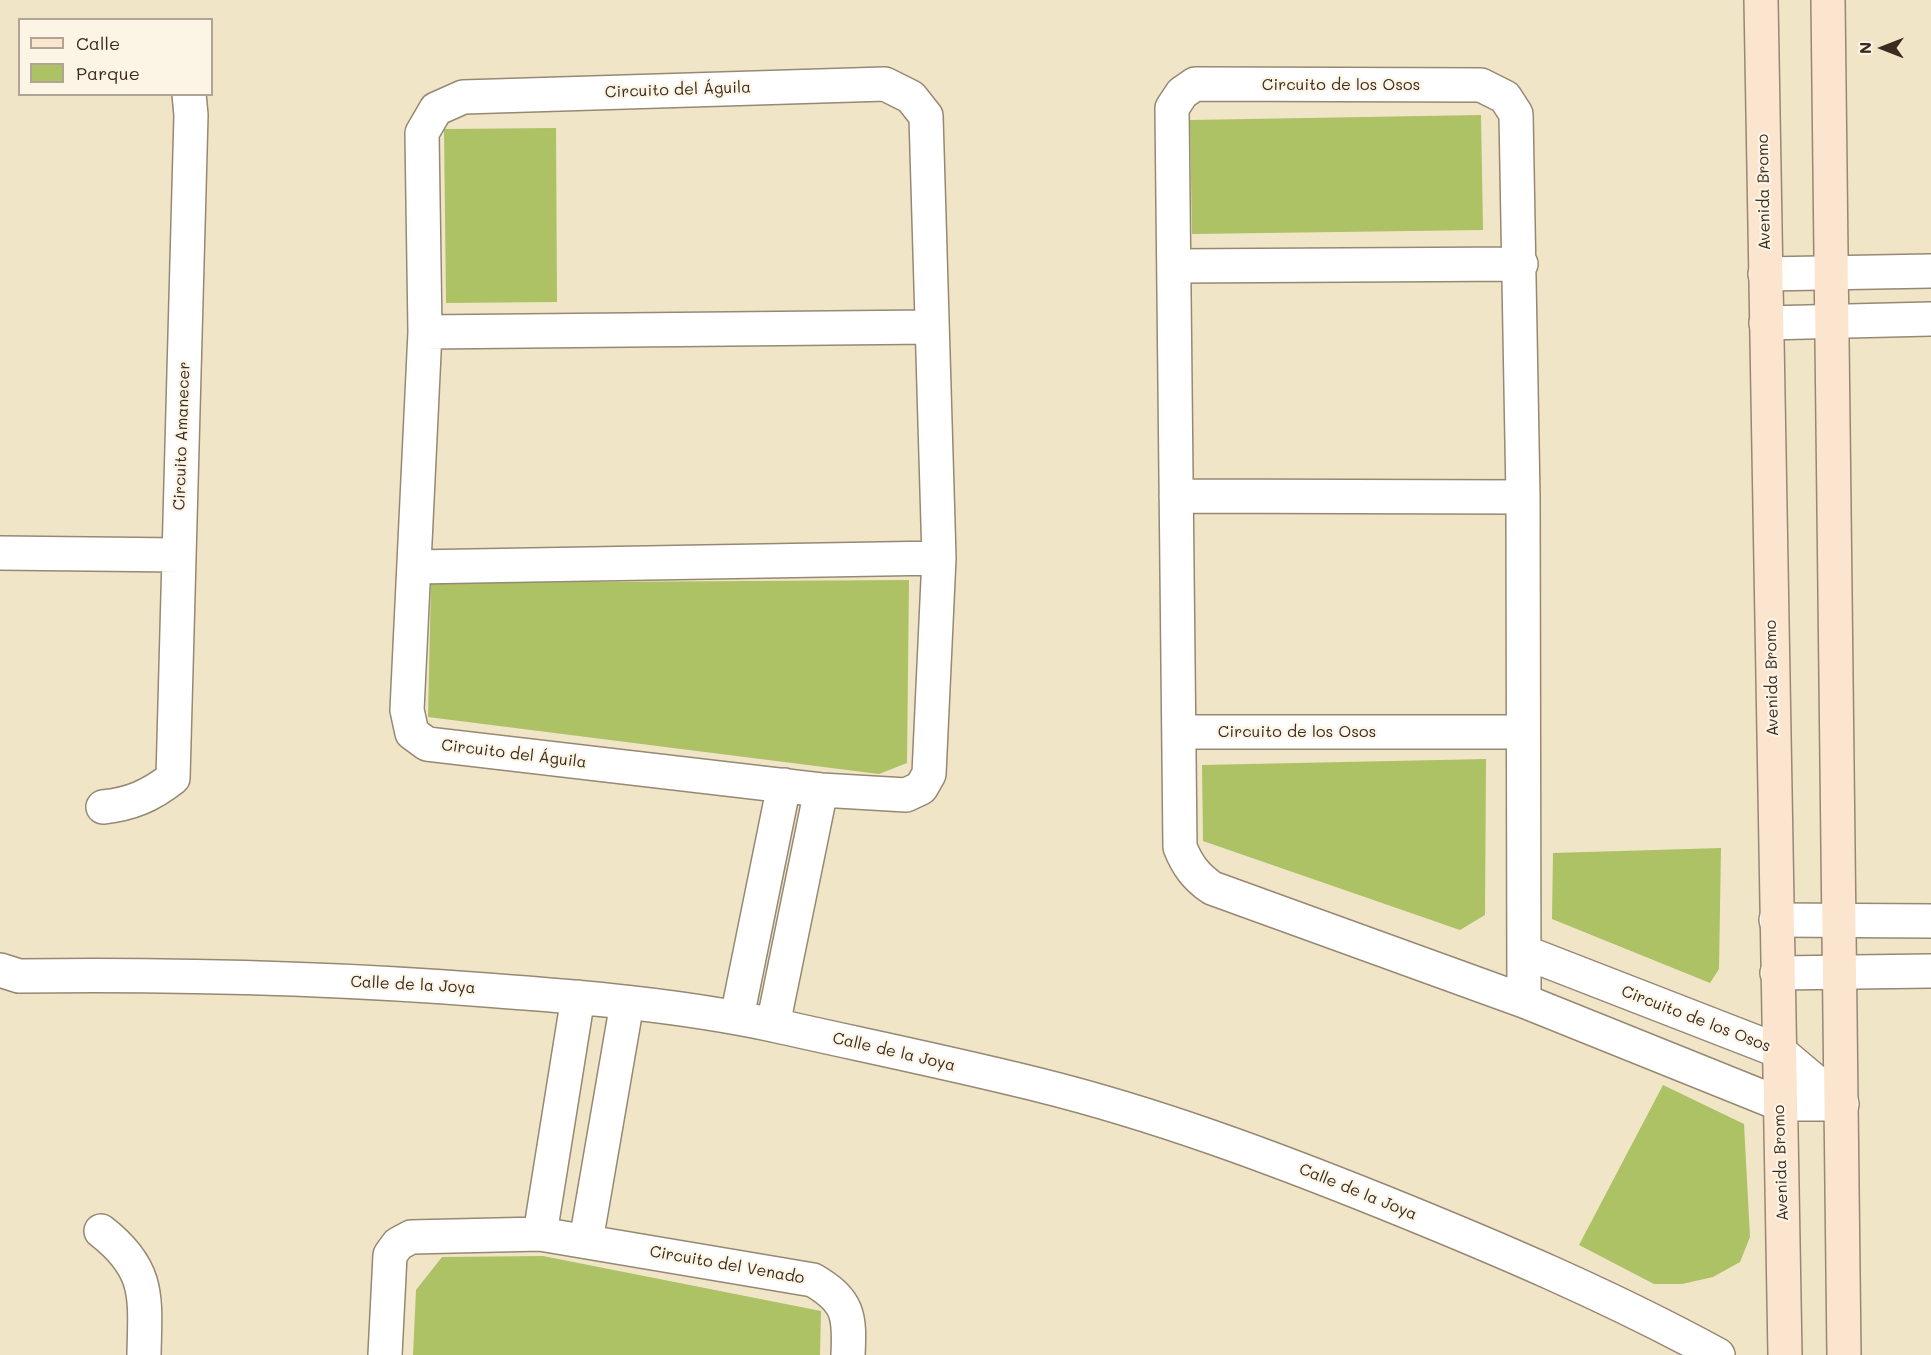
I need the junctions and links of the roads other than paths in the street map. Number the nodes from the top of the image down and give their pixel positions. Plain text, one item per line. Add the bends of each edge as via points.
1 (1761, 0) edge
2 (1828, 0) edge
3 (189, 96) edge
4 (1521, 264) junction
5 (1174, 266) junction
6 (1931, 271) edge
7 (1832, 273) junction
8 (1766, 274) junction
9 (1931, 319) edge
10 (1833, 321) junction
11 (1766, 322) junction
12 (931, 327) junction
13 (425, 332) junction
14 (1176, 496) junction
15 (1523, 497) junction
16 (0, 553) edge
17 (179, 555) junction
18 (939, 558) junction
19 (414, 567) junction
20 (1179, 732) junction
21 (1523, 732) junction
22 (784, 785) junction
23 (821, 790) junction
24 (103, 807) dead end
25 (1776, 920) junction
26 (1931, 921) edge
27 (1840, 922) junction
28 (1524, 952) junction
29 (1931, 971) edge
30 (1777, 973) junction
31 (1841, 973) junction
32 (6, 977) edge
33 (578, 997) junction
34 (1524, 1001) junction
35 (627, 1003) junction
36 (737, 1017) junction
37 (773, 1025) junction
38 (1779, 1051) junction
39 (1780, 1104) junction
40 (1842, 1104) junction
41 (101, 1231) dead end
42 (540, 1234) junction
43 (586, 1241) junction
44 (144, 1355) edge
45 (385, 1355) edge
46 (848, 1355) edge
47 (1718, 1355) edge
48 (1785, 1355) edge
49 (1844, 1355) edge

1 - 8 main road, Avenida Bromo
2 - 7 main road
3 - 17 street, Circuito Amanecer
4 - 5 street
4 - 5 street, Circuito de los Osos via 1516,114 1495,90 1481,85 1195,84 1182,93 1172,108
4 - 15 street, Circuito de los Osos
5 - 14 street, Circuito de los Osos
6 - 7 street
7 - 8 street
7 - 10 main road
8 - 11 main road, Avenida Bromo
9 - 10 street
10 - 11 street
10 - 27 main road
11 - 25 main road, Avenida Bromo
12 - 13 street
12 - 13 street, Circuito del Águila via 926,116 911,97 885,84 463,97 436,109 422,133
12 - 18 street, Circuito del Águila
13 - 19 street, Circuito del Águila
14 - 15 street
14 - 20 street, Circuito de los Osos
15 - 21 street, Circuito de los Osos
16 - 17 street
17 - 24 street, Circuito Amanecer via 173,778 128,805
18 - 19 street
18 - 23 street, Circuito del Águila via 929,774 921,788 906,795
19 - 22 street, Circuito del Águila via 407,710 412,733 427,744
20 - 21 street, Circuito de los Osos
20 - 34 street, Circuito de los Osos via 1180,847 1194,873 1212,888
21 - 28 street, Circuito de los Osos
22 - 23 street, Circuito del Águila
22 - 36 street
23 - 37 street
25 - 27 street
25 - 30 main road, Avenida Bromo
26 - 27 street
27 - 31 main road
28 - 34 street, Circuito de los Osos
28 - 38 street, Circuito de los Osos
29 - 31 street
30 - 31 street
30 - 38 main road, Avenida Bromo
31 - 40 main road
32 - 33 street, Calle de la Joya via 251,976
33 - 35 street, Calle de la Joya
33 - 42 street
34 - 39 street, Circuito de los Osos
35 - 36 street, Calle de la Joya
35 - 43 street
36 - 37 street, Calle de la Joya
37 - 47 street, Calle de la Joya via 1041,1085 1219,1140 1461,1233 1640,1313
38 - 39 main road, Avenida Bromo
38 - 40 street, Circuito de los Osos
39 - 40 street, Circuito de los Osos
39 - 48 main road, Avenida Bromo
40 - 49 main road
41 - 44 street via 122,1247 139,1274 145,1299
42 - 43 street, Circuito del Venado
42 - 45 street, Circuito del Venado via 411,1237 398,1244 390,1254
43 - 46 street, Circuito del Venado via 813,1280 832,1291 843,1304 849,1324

